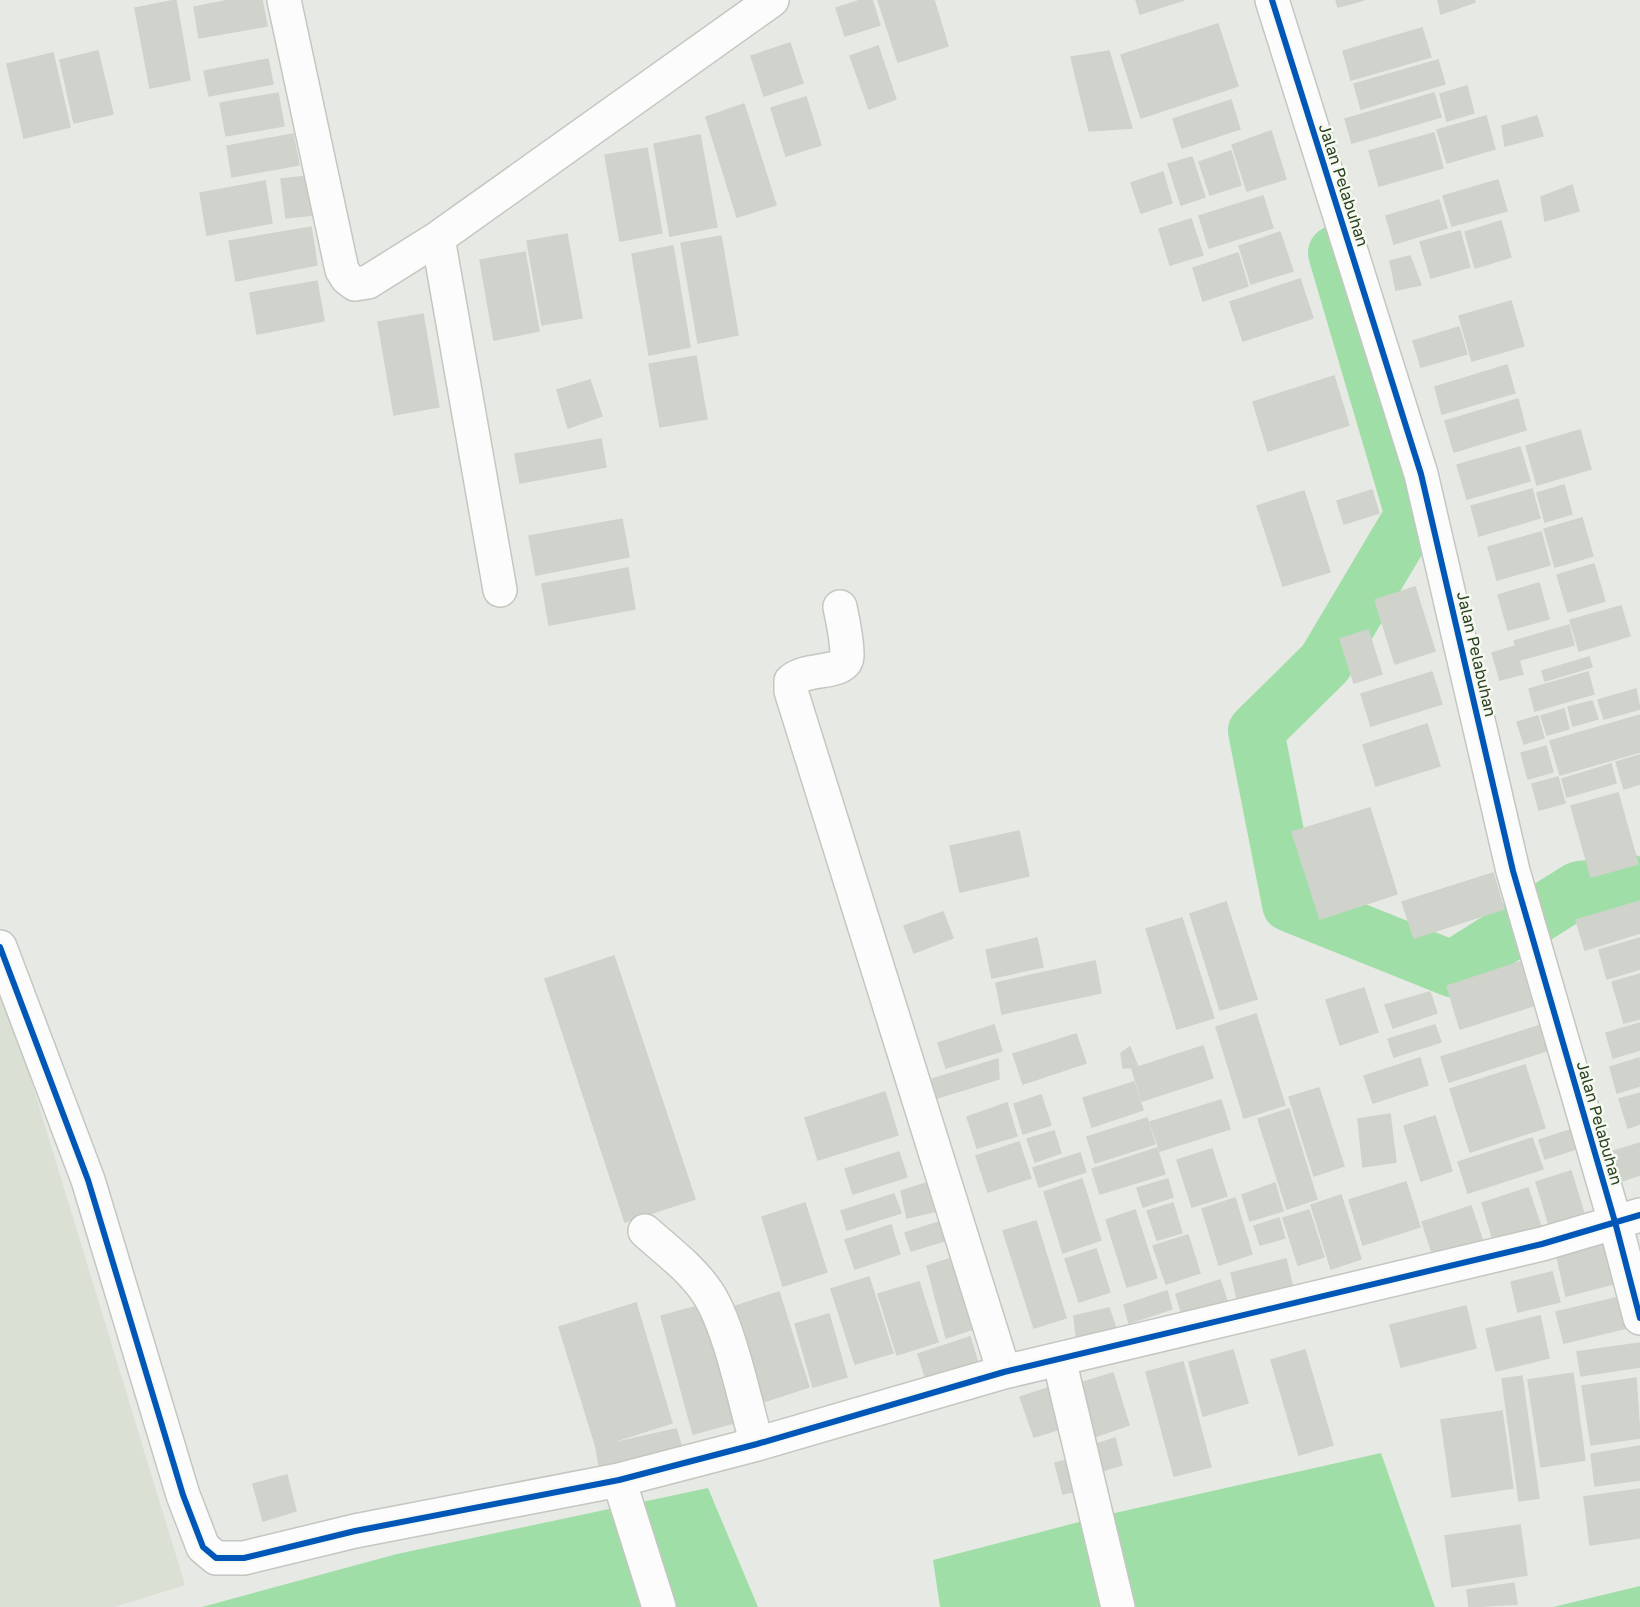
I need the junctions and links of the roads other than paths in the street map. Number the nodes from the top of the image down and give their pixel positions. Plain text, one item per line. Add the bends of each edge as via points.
1 (284, 0) edge
2 (772, 0) edge
3 (1272, 0) edge
4 (438, 238) junction
5 (500, 590) dead end
6 (840, 607) dead end
7 (0, 947) edge
8 (1628, 1219) edge
9 (645, 1231) dead end
10 (1640, 1318) edge
11 (1059, 1359) junction
12 (1004, 1372) junction
13 (757, 1444) junction
14 (619, 1480) junction
15 (659, 1607) edge
16 (1119, 1607) edge

1 - 4 street via 342,270 347,278 355,284 369,282
2 - 4 street
3 - 8 street, Jalan Pelabuhan via 1421,474 1524,915
4 - 5 street
6 - 12 street via 847,657 843,665 835,670 799,674 792,681 791,691
7 - 14 street via 88,1180 183,1495 203,1547 216,1558 244,1558 355,1531
8 - 10 street, Jalan Pelabuhan
8 - 11 street via 1531,1247
9 - 13 street via 693,1274 708,1293 720,1318
11 - 12 street
11 - 16 street
12 - 13 street
13 - 14 street
14 - 15 street

